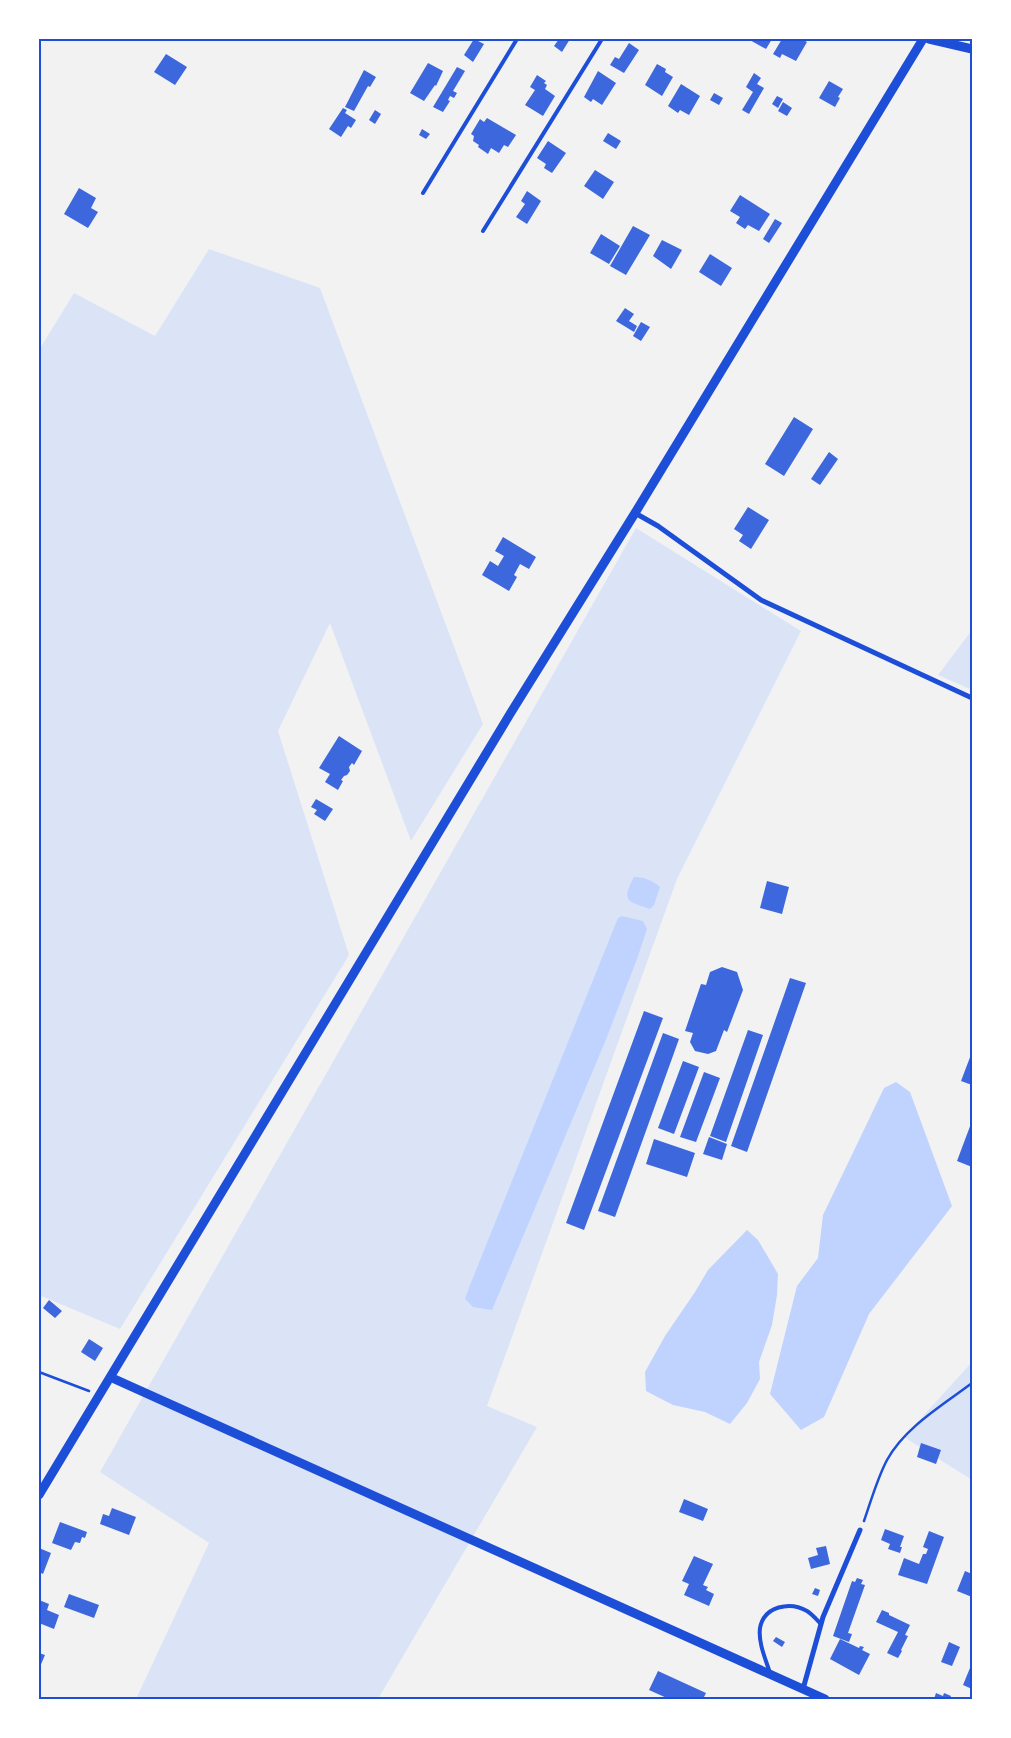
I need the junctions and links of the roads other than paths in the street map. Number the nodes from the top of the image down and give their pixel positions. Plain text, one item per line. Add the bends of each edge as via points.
1 (517, 39) edge
2 (602, 39) edge
3 (923, 39) edge
4 (929, 39) edge
5 (972, 49) edge
6 (423, 193) dead end
7 (483, 231) dead end
8 (635, 513) junction
9 (972, 698) edge
10 (110, 1377) junction
11 (39, 1495) edge
12 (860, 1530) road end
13 (821, 1624) junction
14 (771, 1675) junction
15 (803, 1690) junction
16 (814, 1697) edge
17 (824, 1699) edge

1 - 6 lane
2 - 7 lane
3 - 8 street
4 - 5 street
8 - 9 street via 761,600
8 - 10 street
10 - 11 street
10 - 14 street
12 - 13 street
13 - 14 lane via 807,1611 790,1605 775,1608 766,1616 760,1627 760,1642
13 - 15 street
14 - 15 street
15 - 16 street
16 - 17 street

